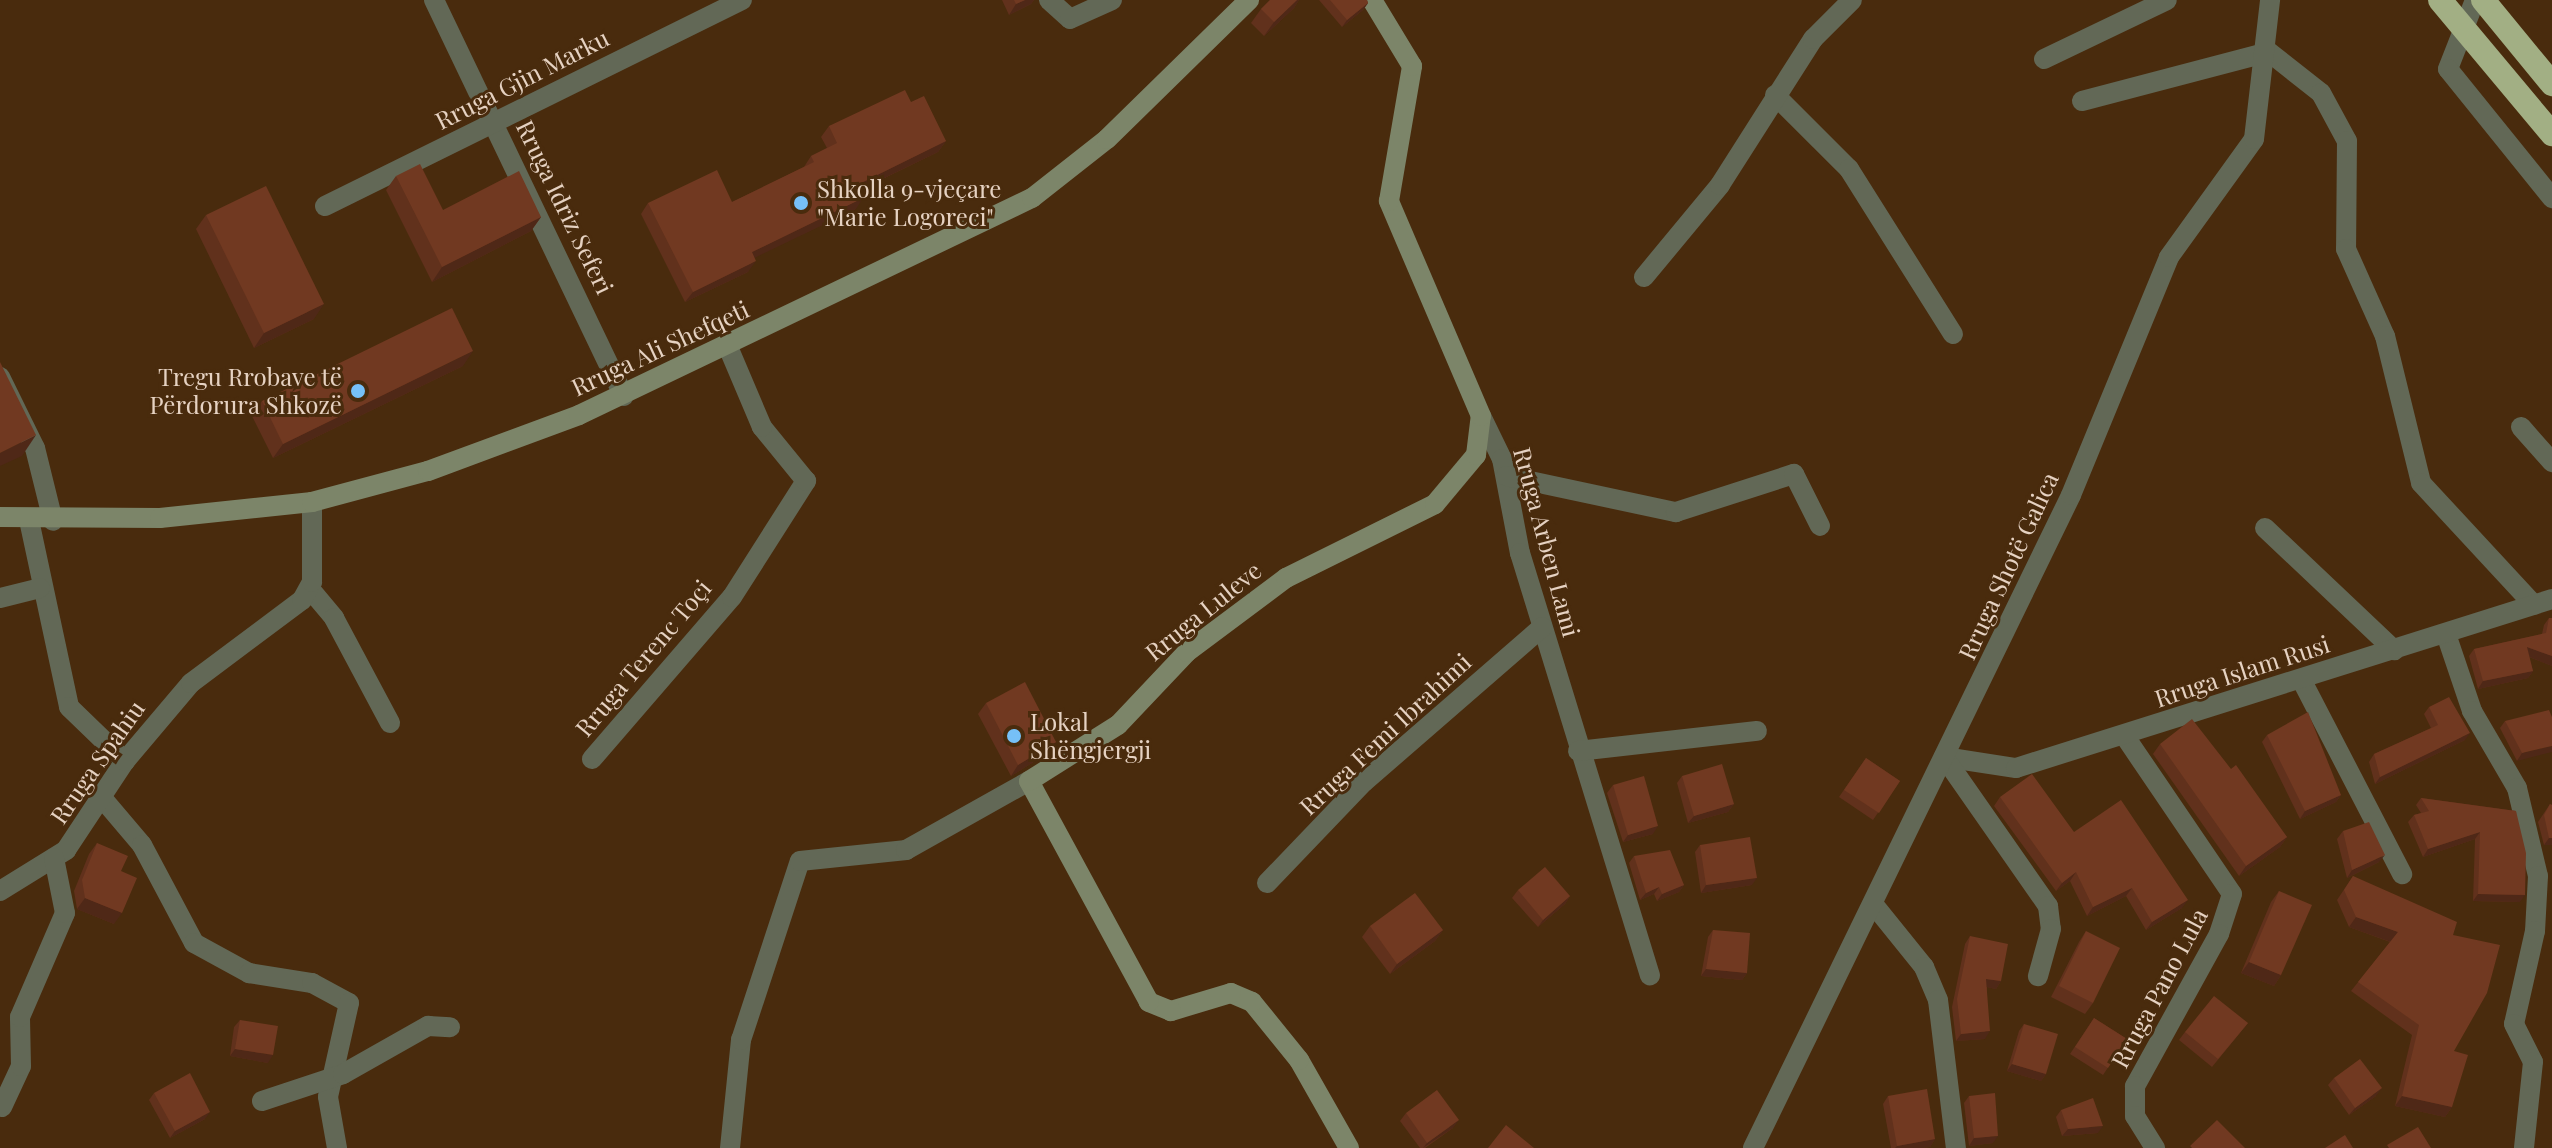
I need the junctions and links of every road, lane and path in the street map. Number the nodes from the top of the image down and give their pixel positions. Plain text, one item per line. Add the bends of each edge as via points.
1 (434, 0) edge
2 (742, 0) edge
3 (1049, 0) edge
4 (1112, 0) edge
5 (1249, 0) edge
6 (1372, 0) edge
7 (1852, 0) edge
8 (2167, 0) edge
9 (2270, 0) edge
10 (2440, 0) edge
11 (2475, 0) edge
12 (2483, 0) edge
13 (2269, 52) junction
14 (2044, 59) dead end
15 (2552, 84) edge
16 (1775, 95) junction
17 (2082, 101) dead end
18 (494, 121) junction
19 (2552, 134) edge
20 (2552, 198) edge
21 (325, 206) dead end
22 (1644, 277) dead end
23 (1953, 334) dead end
24 (728, 347) junction
25 (0, 377) edge
26 (624, 396) junction
27 (1478, 409) junction
28 (2521, 427) dead end
29 (2552, 462) edge
30 (1506, 476) junction
31 (312, 502) junction
32 (0, 517) edge
33 (29, 520) junction
34 (53, 521) junction
35 (1820, 526) dead end
36 (2265, 528) dead end
37 (40, 588) junction
38 (310, 589) junction
39 (0, 598) edge
40 (2543, 602) edge
41 (1542, 627) junction
42 (2446, 634) junction
43 (2394, 650) junction
44 (2301, 679) junction
45 (390, 723) dead end
46 (1757, 731) dead end
47 (2124, 735) junction
48 (1578, 751) junction
49 (1944, 757) junction
50 (592, 759) dead end
51 (125, 761) junction
52 (1029, 781) junction
53 (103, 799) junction
54 (54, 858) junction
55 (2402, 874) dead end
56 (1267, 883) dead end
57 (0, 891) edge
58 (1874, 905) junction
59 (1650, 975) dead end
60 (2038, 976) dead end
61 (450, 1027) dead end
62 (330, 1080) junction
63 (262, 1101) dead end
64 (2, 1107) dead end
65 (337, 1148) edge
66 (730, 1148) edge
67 (1349, 1148) edge
68 (1753, 1148) edge
69 (1956, 1148) edge
70 (2155, 1148) edge
71 (2524, 1148) edge

1 - 18 street, Rruga Idriz Seferi
2 - 18 street, Rruga Gjin Marku
3 - 4 street via 1070,19
5 - 24 street, Rruga Ali Shefqeti via 1107,139 1032,198
6 - 27 street, Rruga Arben Lami via 1412,66 1390,176 1395,225
7 - 16 street via 1813,39
8 - 14 street
9 - 13 street, Rruga Shotë Galica
10 - 19 highway
11 - 20 street via 2448,69
12 - 15 highway
13 - 17 street
13 - 40 street via 2321,93 2344,127 2346,249 2385,336 2421,483
13 - 49 street, Rruga Shotë Galica via 2254,139 2169,257 2071,495
16 - 22 street via 1720,185
16 - 23 street via 1849,169
18 - 21 street, Rruga Gjin Marku
18 - 26 street, Rruga Idriz Seferi
24 - 26 street, Rruga Ali Shefqeti
24 - 50 street, Rruga Terenc Toçi via 762,427 806,481 727,603
25 - 34 street via 39,461
26 - 31 street, Rruga Ali Shefqeti via 428,471
27 - 30 street, Rruga Arben Lami
27 - 52 street, Rruga Luleve via 1476,455 1435,504 1286,578 1187,652 1118,725
28 - 29 street
30 - 35 street via 1676,512 1794,474
30 - 41 street, Rruga Arben Lami
31 - 34 street, Rruga Ali Shefqeti
31 - 38 street
32 - 33 street, Rruga Ali Shefqeti
33 - 34 street, Rruga Ali Shefqeti
33 - 37 street
36 - 43 street
37 - 39 street
37 - 51 street via 69,707
38 - 45 street via 334,618
38 - 51 street, Rruga Spahiu via 292,611 191,683
40 - 42 street, Rruga Islam Rusi
41 - 48 street, Rruga Arben Lami
41 - 56 street, Rruga Femi Ibrahimi via 1364,782
42 - 43 street, Rruga Islam Rusi
42 - 71 street via 2472,711 2517,788 2538,876 2535,931 2514,1024 2533,1062
43 - 44 street, Rruga Islam Rusi
44 - 47 street, Rruga Islam Rusi
44 - 55 street
46 - 48 street
47 - 49 street, Rruga Islam Rusi via 2016,768
47 - 70 street, Rruga Pano Lula via 2232,894 2219,934 2135,1086 2135,1116
48 - 59 street, Rruga Arben Lami
49 - 58 street, Rruga Shotë Galica
49 - 60 street via 2048,906 2051,929
51 - 53 street, Rruga Spahiu
52 - 66 street, Rruga Luleve via 906,850 800,861 741,1040
52 - 67 street via 1149,1002 1171,1011 1231,993 1252,1002 1299,1060
53 - 54 street, Rruga Spahiu
53 - 62 street via 142,845 194,943 249,973 312,983 349,1003
54 - 57 street, Rruga Spahiu
54 - 64 street via 65,913 20,1017 21,1066
58 - 68 street, Rruga Shotë Galica
58 - 69 street via 1924,967 1938,1000
61 - 62 street via 409,1034
62 - 63 street
62 - 65 street

